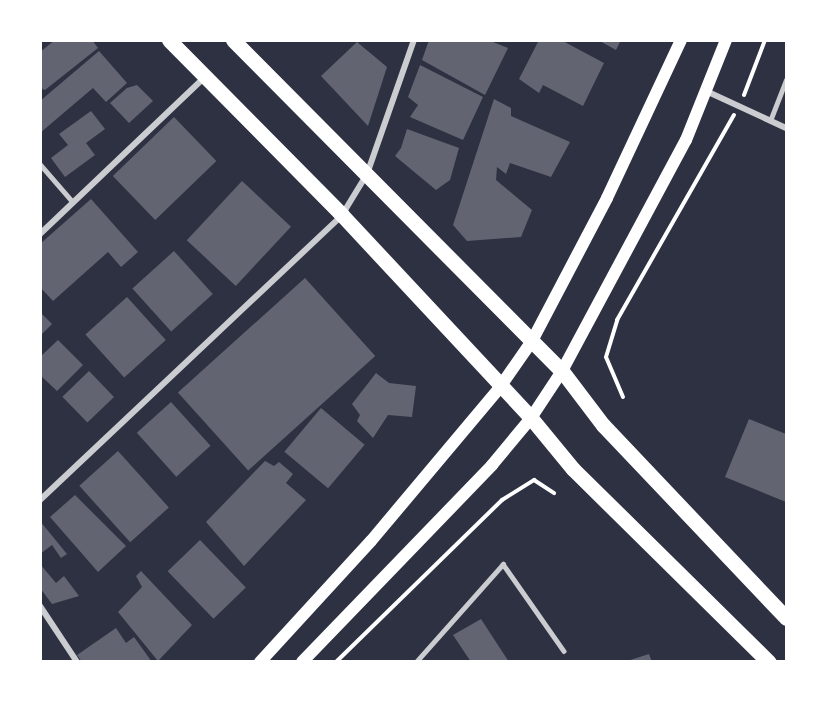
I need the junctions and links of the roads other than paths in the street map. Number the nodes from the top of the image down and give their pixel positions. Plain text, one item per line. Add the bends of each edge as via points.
1 (169, 40) edge
2 (233, 40) edge
3 (414, 40) edge
4 (681, 40) edge
5 (726, 40) edge
6 (206, 77) junction
7 (786, 80) edge
8 (705, 91) junction
9 (770, 121) junction
10 (786, 128) edge
11 (40, 164) edge
12 (367, 174) junction
13 (73, 202) junction
14 (342, 215) junction
15 (40, 234) edge
16 (532, 341) junction
17 (562, 371) junction
18 (500, 387) junction
19 (531, 418) junction
20 (40, 500) edge
21 (40, 606) edge
22 (786, 618) edge
23 (564, 651) dead end
24 (76, 662) edge
25 (260, 662) edge
26 (302, 662) edge
27 (416, 662) edge
28 (769, 662) edge

1 - 6 main road
2 - 12 main road
3 - 12 street
4 - 16 main road via 607,198
5 - 8 main road
6 - 13 street
6 - 14 main road
7 - 9 lane
8 - 9 street
8 - 17 main road via 686,140
9 - 10 street
11 - 13 lane
12 - 14 street
12 - 16 main road
13 - 15 street
14 - 18 main road
14 - 20 street
16 - 17 main road
16 - 18 main road
17 - 19 main road
17 - 22 main road via 603,425
18 - 19 main road
18 - 25 main road via 371,541
19 - 26 main road via 492,465
19 - 28 main road via 573,469
21 - 24 street
23 - 27 lane via 503,564

